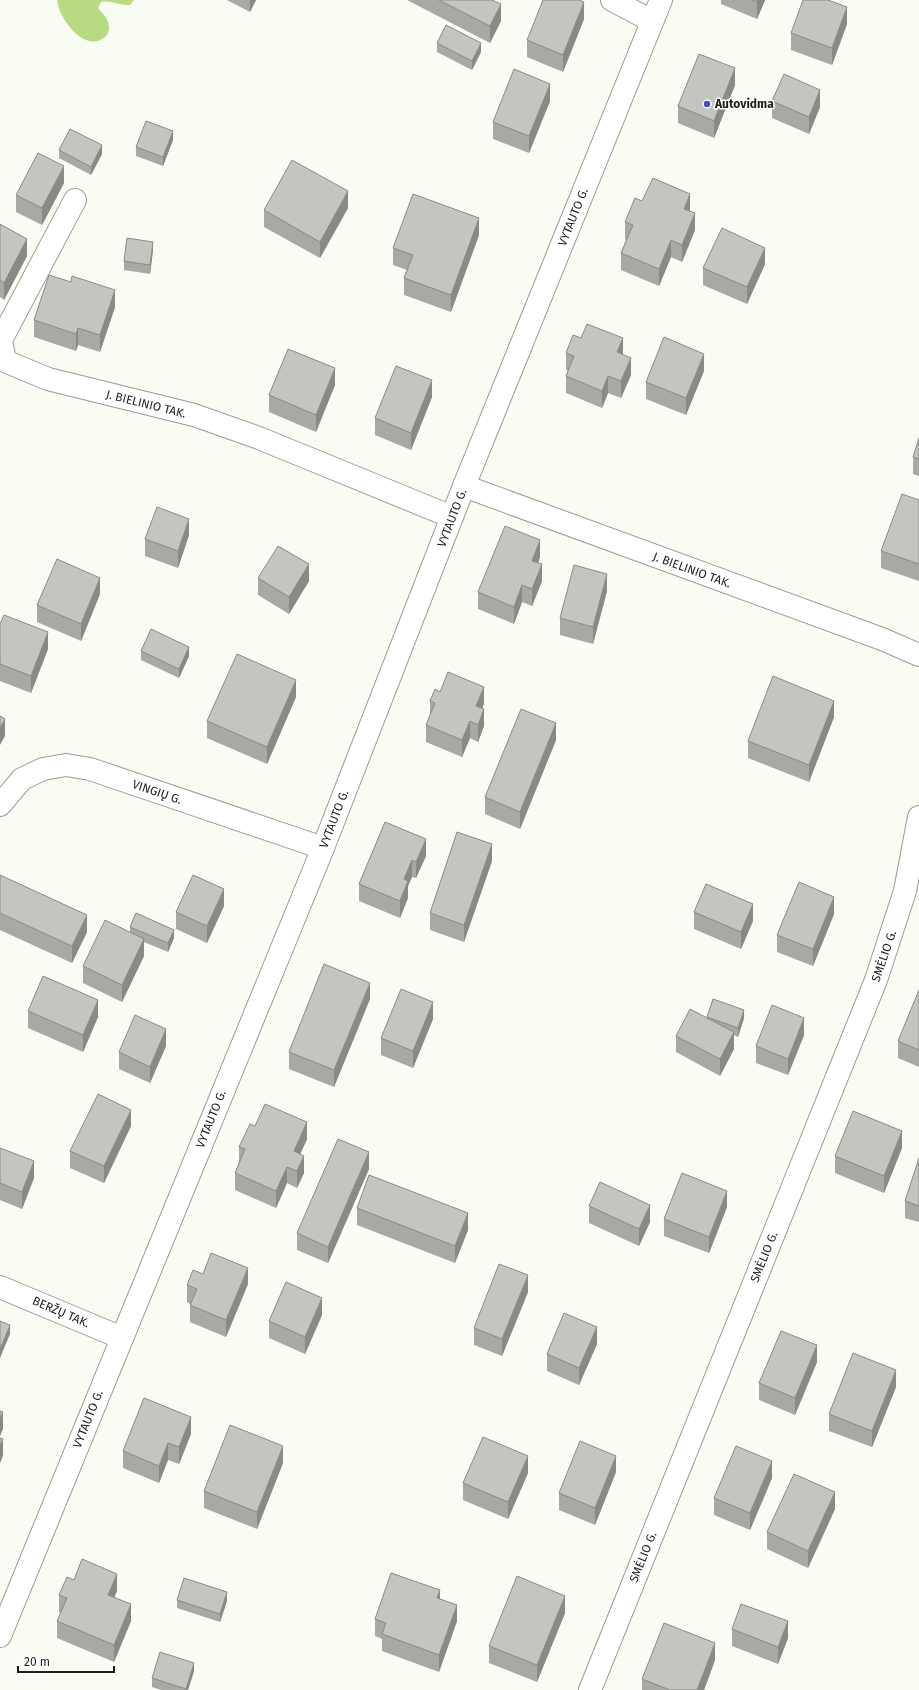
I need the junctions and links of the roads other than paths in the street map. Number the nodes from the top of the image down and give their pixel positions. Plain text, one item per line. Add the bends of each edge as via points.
1 (612, 0) edge
2 (661, 0) edge
3 (652, 21) junction
4 (75, 200) dead end
5 (464, 486) junction
6 (452, 517) junction
7 (919, 655) edge
8 (0, 805) edge
9 (919, 817) edge
10 (323, 848) junction
11 (0, 1287) edge
12 (122, 1338) junction
13 (0, 1636) edge
14 (590, 1690) edge

1 - 3 street
2 - 3 street, VYTAUTO G.
3 - 5 street, VYTAUTO G.
4 - 6 street, J. BIELINIO TAK. via 1,340 5,361 48,379 194,415 259,438
5 - 6 street, VYTAUTO G.
5 - 7 street, J. BIELINIO TAK. via 882,639
6 - 10 street, VYTAUTO G.
8 - 10 street, VINGIŲ G. via 22,779 42,769 66,765 90,769
9 - 14 street, SMĖLIO G. via 905,891 876,980
10 - 12 street, VYTAUTO G.
11 - 12 street, BERŽŲ TAK.
12 - 13 street, VYTAUTO G.

